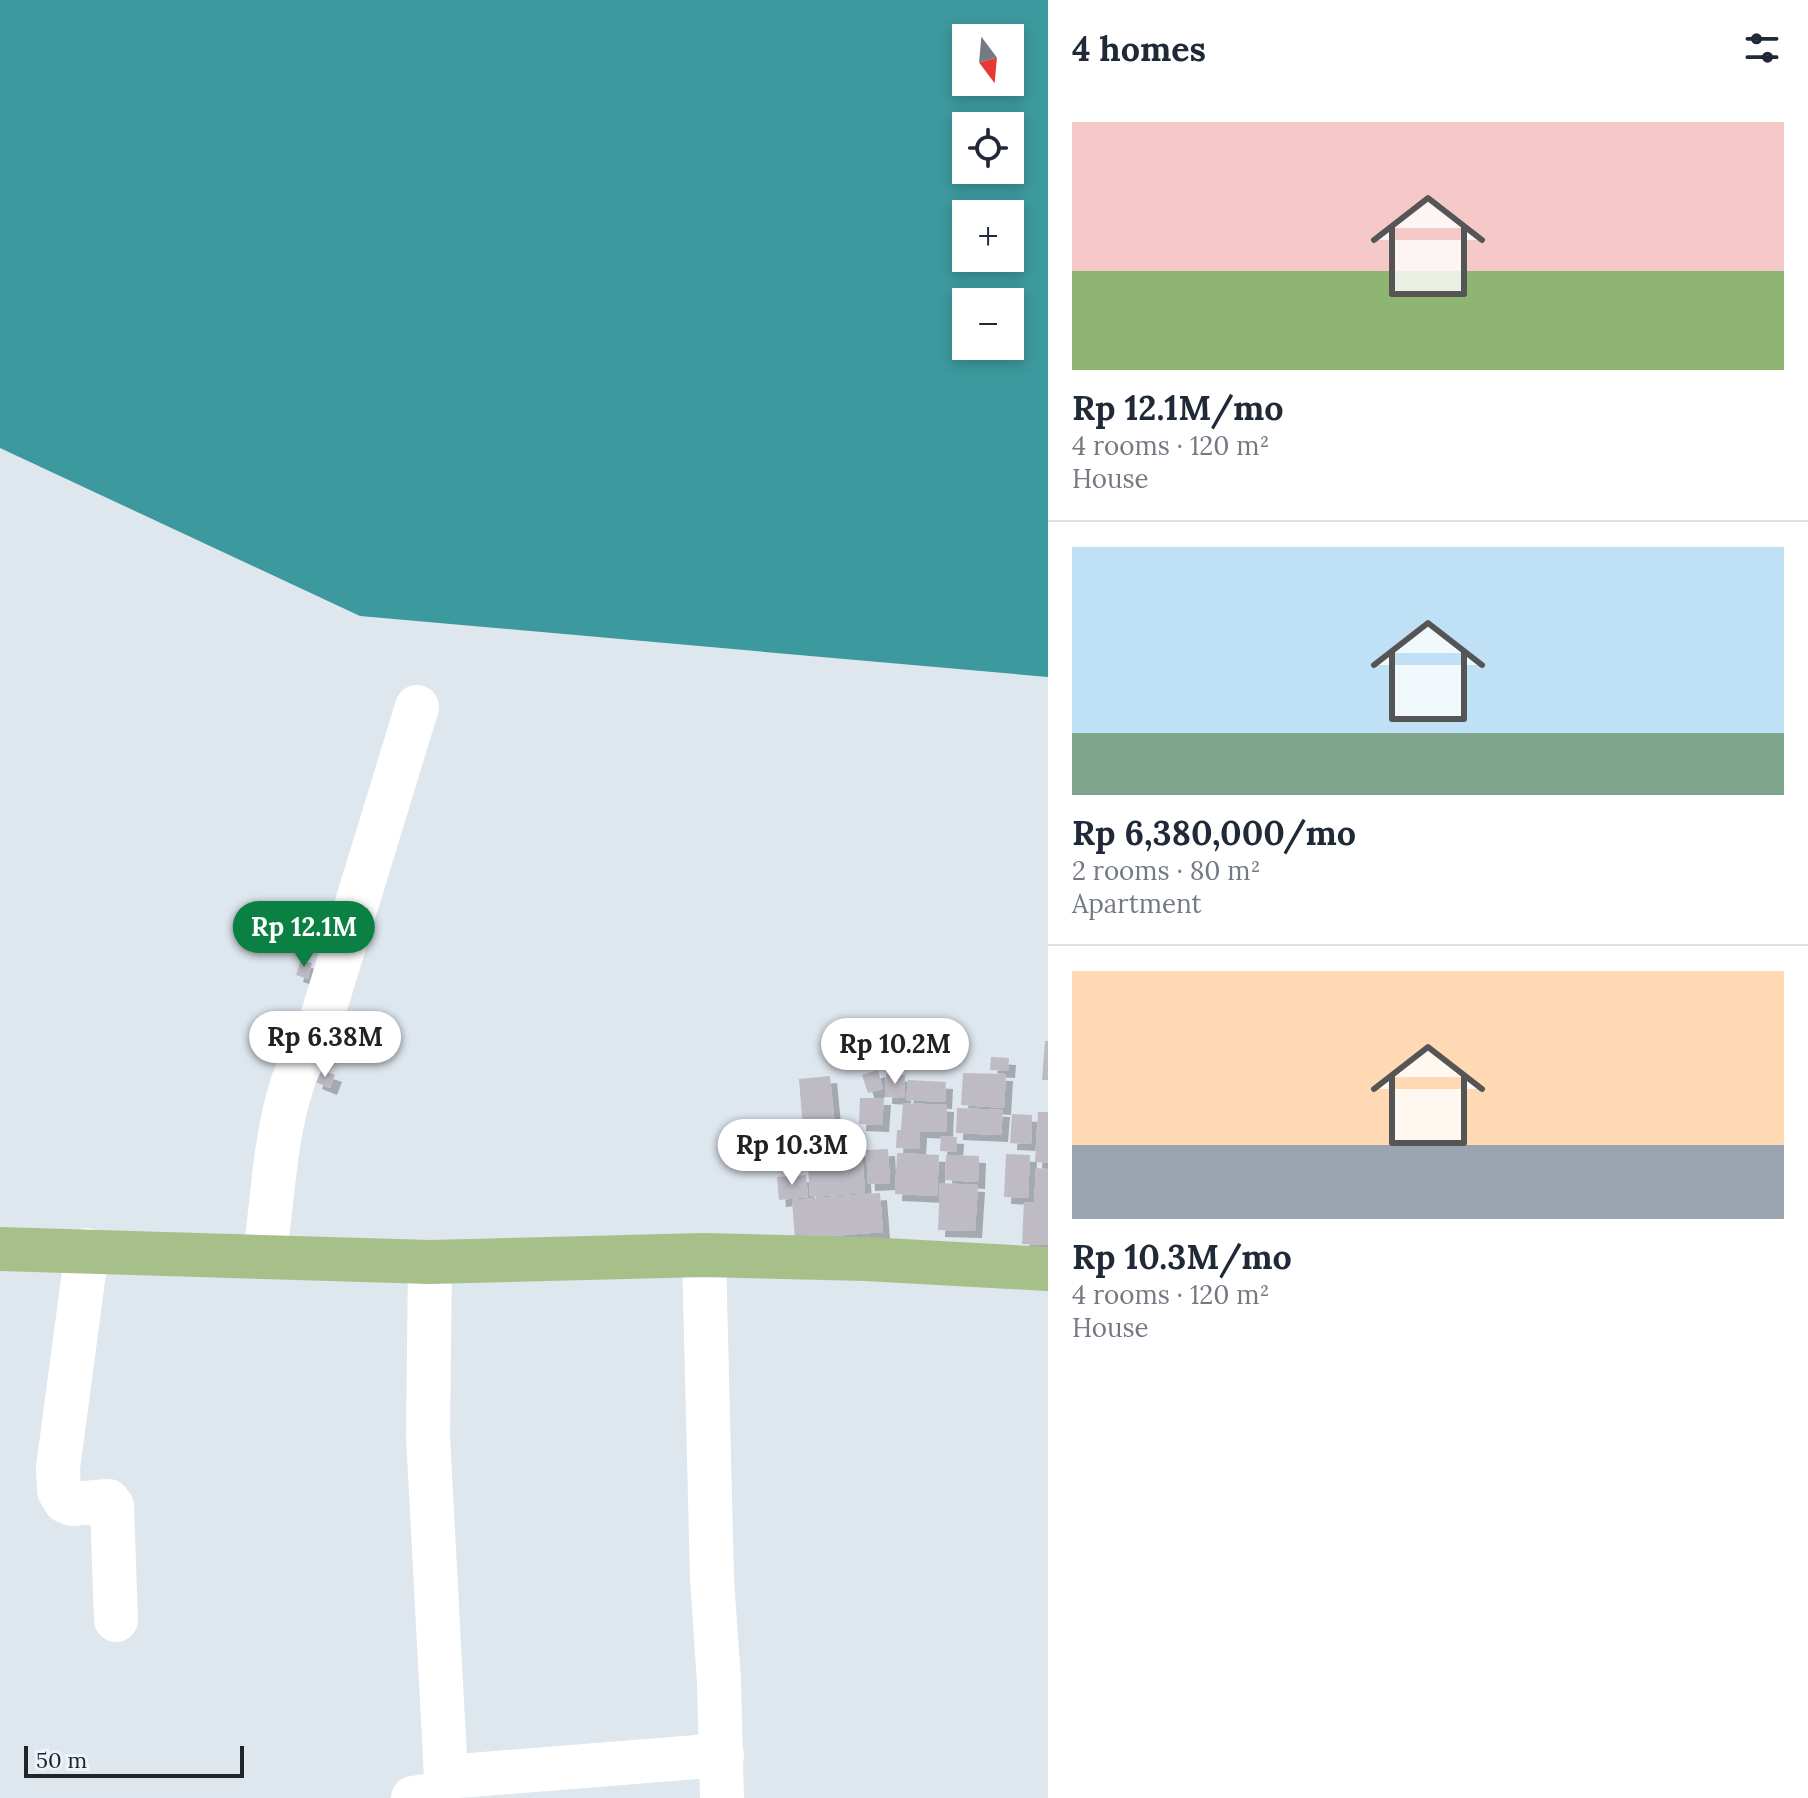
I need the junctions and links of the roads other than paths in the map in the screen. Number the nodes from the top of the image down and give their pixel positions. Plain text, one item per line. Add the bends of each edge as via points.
1 (417, 707) dead end
2 (0, 1249) edge
3 (87, 1250) junction
4 (704, 1255) junction
5 (265, 1256) junction
6 (430, 1262) junction
7 (1048, 1269) edge
8 (116, 1620) dead end
9 (722, 1755) junction
10 (430, 1788) edge
11 (722, 1798) edge

1 - 5 street via 316,1037 291,1087
2 - 3 main road
3 - 5 main road
3 - 8 street via 59,1491 72,1504 111,1503
4 - 6 main road
4 - 7 main road
4 - 9 street
5 - 6 main road
6 - 10 street
9 - 10 street
9 - 11 street

